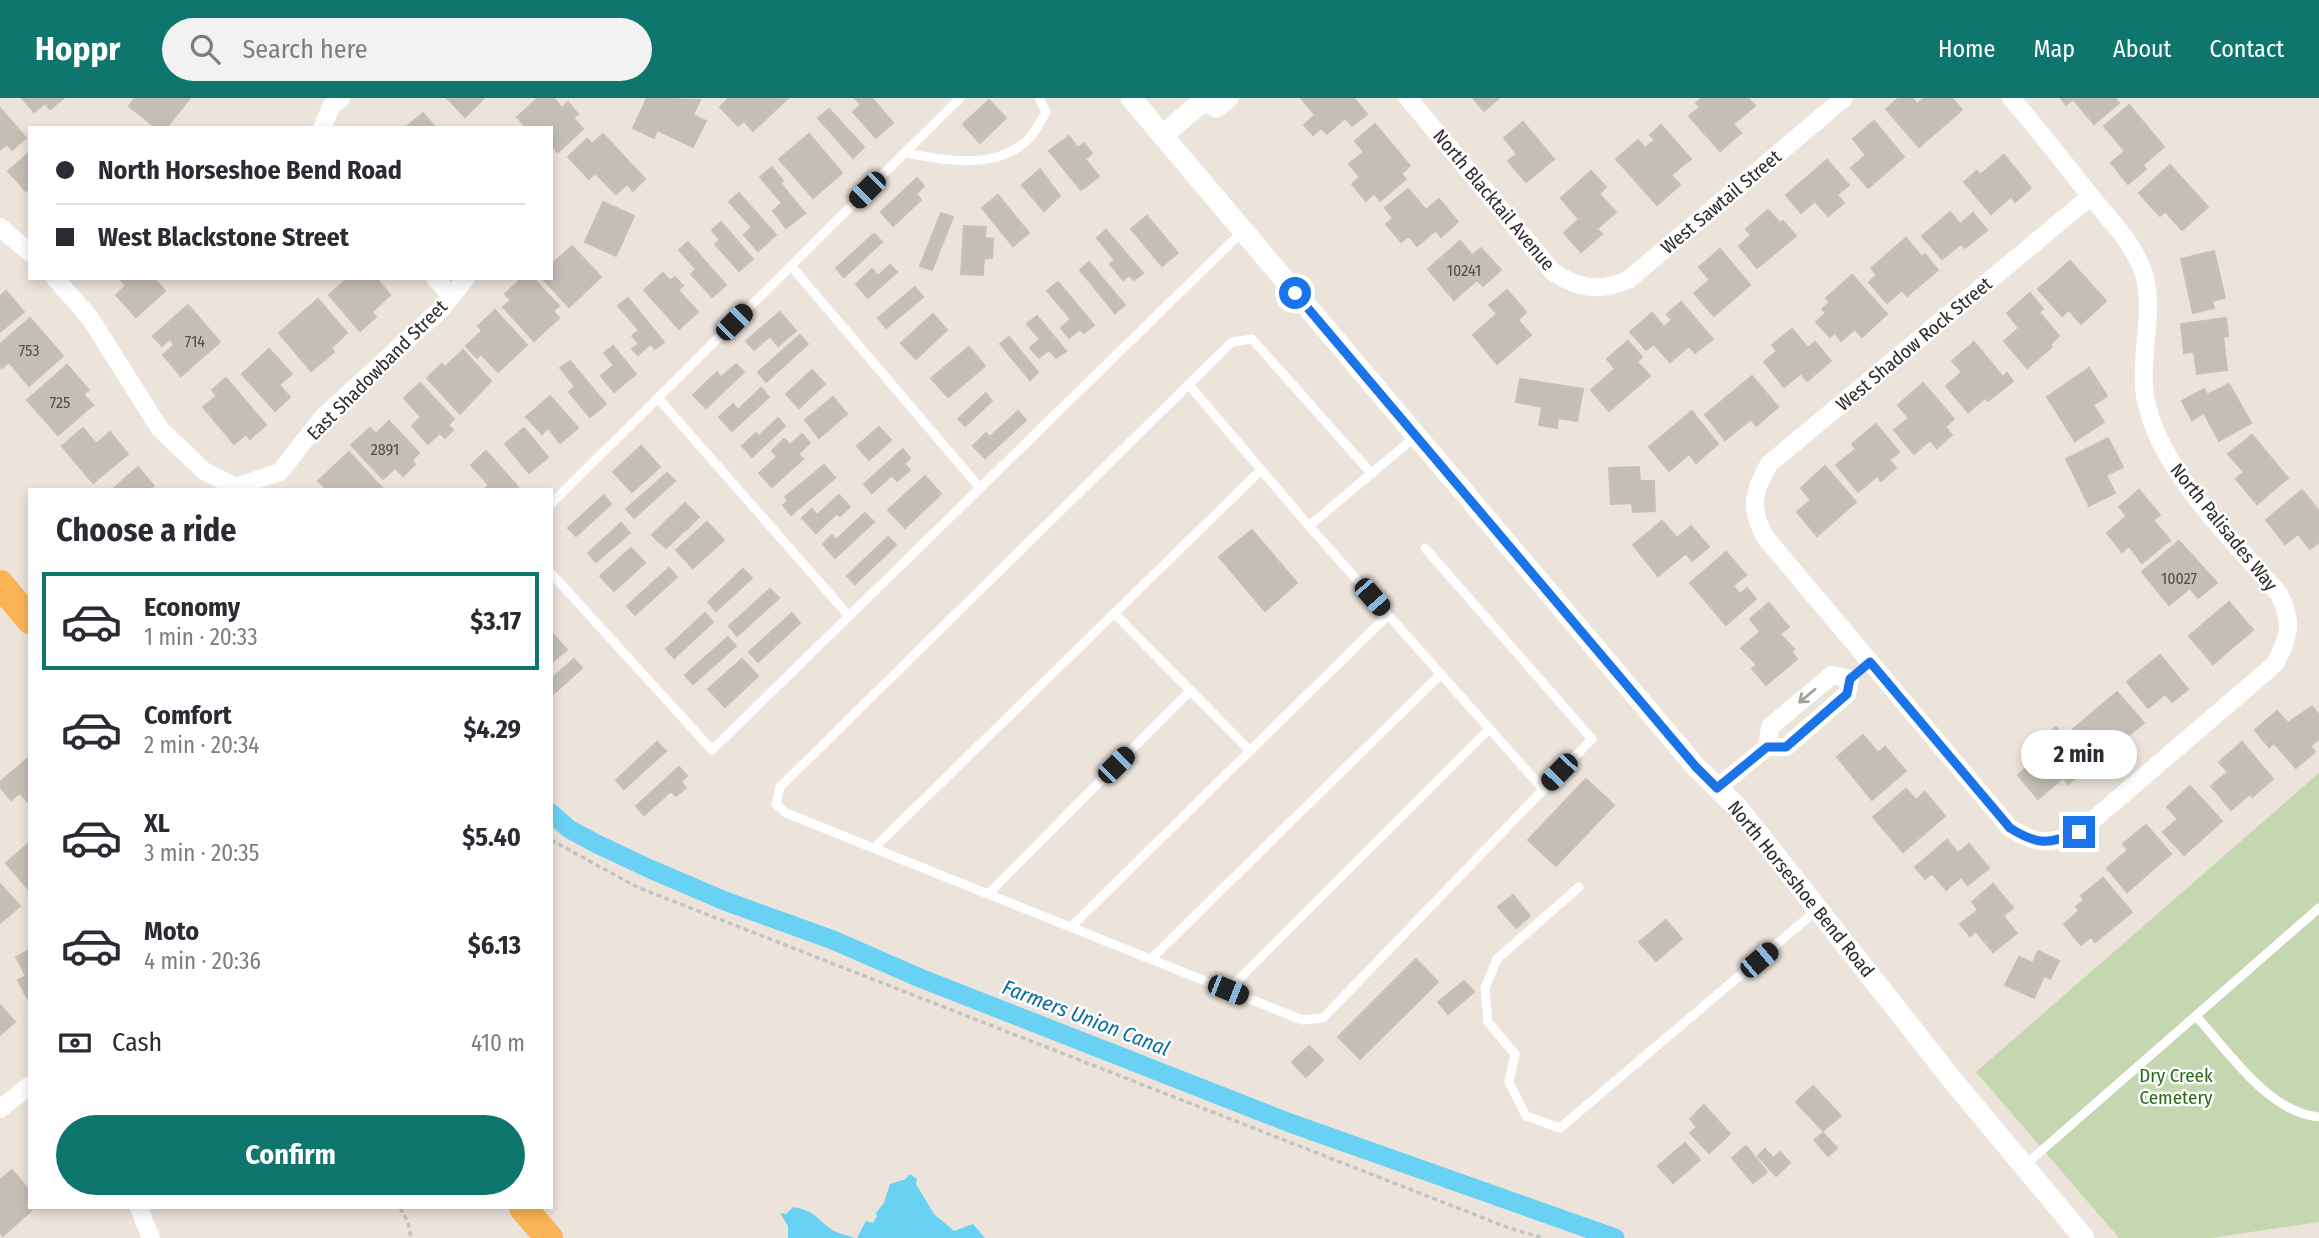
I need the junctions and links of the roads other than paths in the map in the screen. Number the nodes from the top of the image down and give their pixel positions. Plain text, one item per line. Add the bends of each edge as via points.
1 (341, 98) edge
2 (960, 98) edge
3 (1039, 98) edge
4 (1131, 98) edge
5 (1228, 98) edge
6 (1408, 98) edge
7 (1844, 98) edge
8 (2011, 98) edge
9 (1203, 100) edge
10 (324, 126) edge
11 (1163, 135) junction
12 (905, 153) junction
13 (2091, 196) junction
14 (0, 227) edge
15 (1243, 231) junction
16 (28, 251) edge
17 (791, 265) junction
18 (57, 280) edge
19 (437, 280) edge
20 (464, 280) edge
21 (1589, 289) joint
22 (451, 296) junction
23 (1189, 384) junction
24 (658, 398) junction
25 (1416, 436) junction
26 (1261, 470) junction
27 (1371, 474) junction
28 (980, 488) junction
29 (553, 502) edge
30 (1309, 526) junction
31 (1425, 548) dead end
32 (553, 575) edge
33 (0, 584) edge
34 (1114, 613) junction
35 (1388, 615) junction
36 (849, 616) junction
37 (28, 618) edge
38 (1870, 662) junction
39 (1441, 674) junction
40 (1850, 679) junction
41 (1190, 691) junction
42 (1489, 729) junction
43 (1767, 747) junction
44 (1250, 751) junction
45 (1717, 788) junction
46 (1543, 789) junction
47 (874, 848) junction
48 (1579, 887) dead end
49 (988, 894) junction
50 (2319, 908) edge
51 (1818, 909) junction
52 (1071, 927) junction
53 (1151, 959) junction
54 (1228, 990) junction
55 (2196, 1016) junction
56 (28, 1087) edge
57 (0, 1110) edge
58 (2319, 1118) edge
59 (2024, 1166) junction
60 (139, 1209) edge
61 (524, 1209) edge
62 (151, 1238) edge
63 (549, 1238) edge
64 (2084, 1238) edge

1 - 10 street via 331,107
2 - 12 lane
3 - 12 lane via 1046,112 1025,143 991,160 943,160
4 - 11 street, North Horseshoe Bend Road
5 - 9 street via 1216,107
6 - 21 street, North Blacktail Avenue via 1553,272
7 - 21 street, West Sawtail Street via 1628,280 1609,288
8 - 13 street, North Palisades Way
9 - 11 street
11 - 15 street, North Horseshoe Bend Road
12 - 17 lane
13 - 38 street, West Shadow Rock Street via 1769,464 1759,483 1754,502 1765,537
13 - 38 street, North Palisades Way via 2128,241 2143,272 2147,299 2144,389 2159,443 2179,476 2287,608 2290,626 2274,664 2079,832 2044,843 2010,828
14 - 16 street
15 - 25 street, North Horseshoe Bend Road
15 - 28 lane
17 - 24 lane
17 - 28 lane
18 - 22 street, East Shadowband Street via 90,318 160,429 204,471 236,487 280,472 322,418
19 - 22 street
20 - 22 street, East Shadowband Street
23 - 26 lane
23 - 27 lane via 1232,342 1252,339
23 - 47 lane via 779,787 776,804 786,813
24 - 29 lane
24 - 36 lane
25 - 27 lane
25 - 45 street, North Horseshoe Bend Road
26 - 30 lane
26 - 34 lane
27 - 30 lane
28 - 36 lane
30 - 35 lane
31 - 46 lane via 1592,739
32 - 36 lane via 712,750
33 - 37 highway
34 - 41 lane
34 - 47 lane
35 - 39 lane
35 - 44 lane
38 - 40 street
39 - 42 lane
39 - 53 lane
40 - 43 street via 1847,694 1786,747
40 -> 43 street via 1832,676 1770,727
41 - 44 lane
41 - 49 lane
42 - 46 lane
42 - 54 lane
43 - 45 street
44 - 52 lane
45 - 51 street, North Horseshoe Bend Road
46 - 54 lane via 1323,1018 1302,1020
47 - 49 lane
48 - 51 lane via 1497,958 1485,988 1488,1021 1515,1054 1509,1082 1526,1116 1560,1128
49 - 52 lane
50 - 55 lane
51 - 59 street, North Horseshoe Bend Road
52 - 53 lane
53 - 54 lane
55 - 58 lane via 2264,1091 2287,1109
55 - 59 lane
56 - 57 street
59 - 64 street, North Horseshoe Bend Road
60 - 62 street
61 - 63 highway

